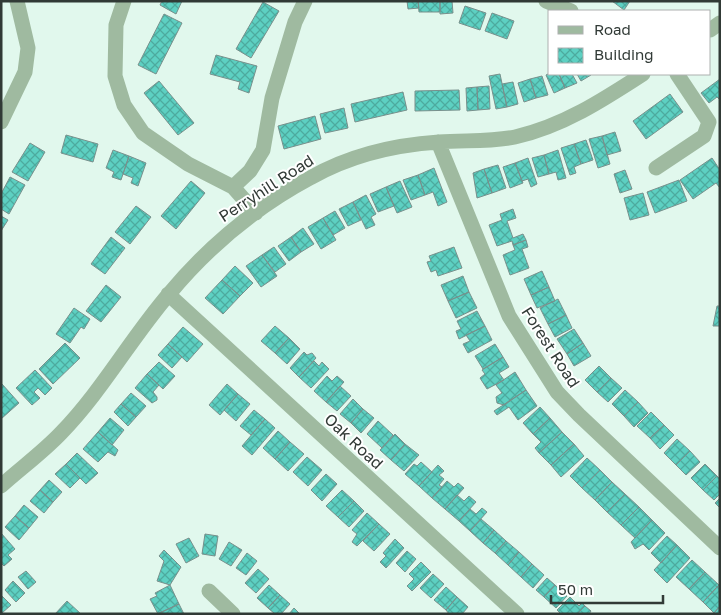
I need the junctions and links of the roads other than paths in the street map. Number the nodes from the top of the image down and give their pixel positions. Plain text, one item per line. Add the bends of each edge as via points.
1 (16, 1) edge
2 (124, 1) edge
3 (305, 1) edge
4 (546, 1) edge
5 (569, 10) edge
6 (641, 75) edge
7 (678, 75) edge
8 (1, 122) edge
9 (438, 142) junction
10 (656, 168) dead end
11 (233, 187) junction
12 (256, 213) junction
13 (168, 294) junction
14 (1, 486) edge
15 (720, 548) edge
16 (209, 591) dead end
17 (233, 614) edge
18 (517, 614) edge

1 - 8 street via 28,48 26,72
2 - 11 street via 116,25 115,76 124,105 143,133 188,164
3 - 11 street via 295,22 272,98 263,150 250,171
4 - 5 street
6 - 9 street, Perryhill Road via 561,123 514,137
7 - 10 street via 709,122 708,132
9 - 12 street, Perryhill Road via 386,149 346,160 309,178
9 - 15 street, Forest Road via 510,316 557,392
11 - 12 street
12 - 13 street, Perryhill Road via 209,250
13 - 14 street, Perryhill Road via 62,432
13 - 18 street, Oak Road
16 - 17 street

